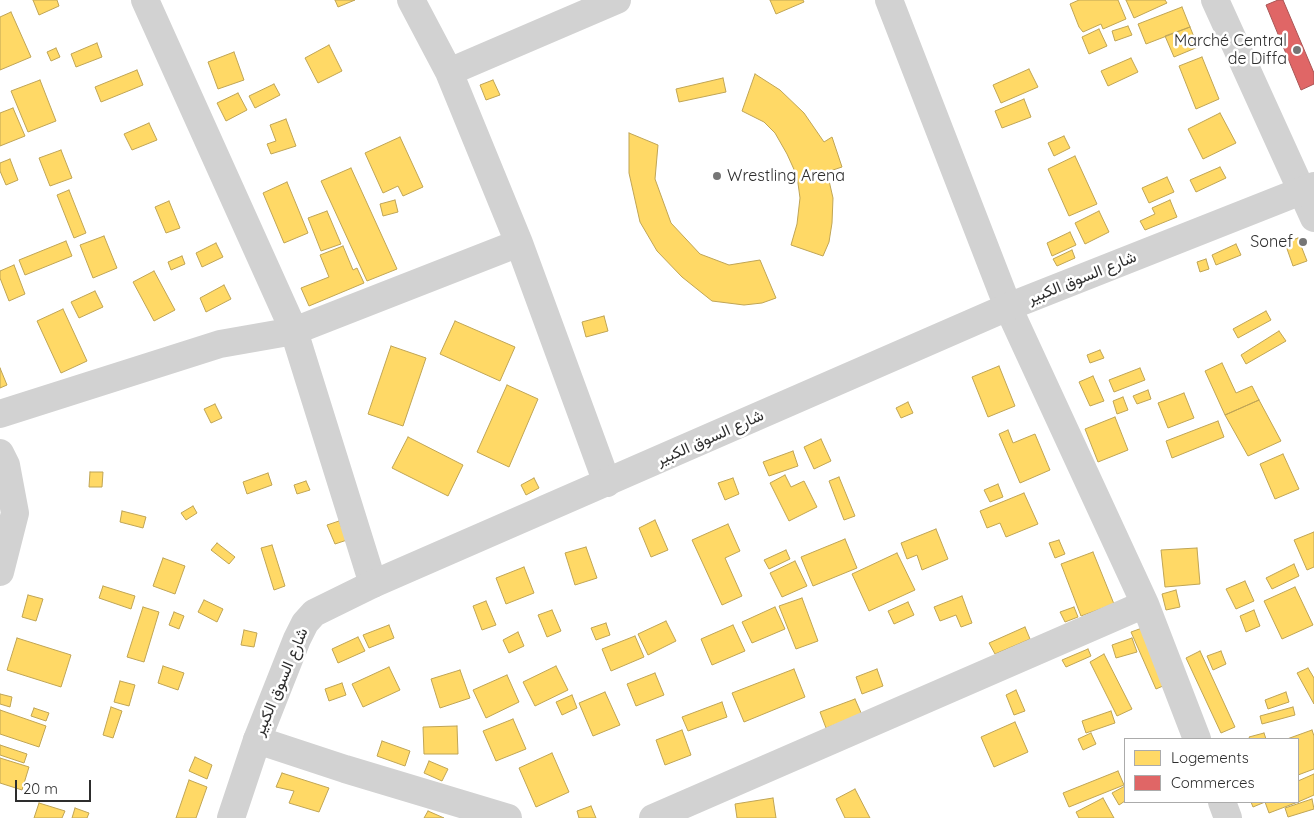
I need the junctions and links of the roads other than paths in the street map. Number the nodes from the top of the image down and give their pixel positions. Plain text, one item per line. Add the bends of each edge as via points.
1 (145, 0) edge
2 (411, 0) edge
3 (617, 0) edge
4 (889, 0) edge
5 (1215, 0) edge
6 (449, 72) junction
7 (1308, 188) edge
8 (1314, 218) edge
9 (519, 243) junction
10 (1008, 308) junction
11 (294, 331) junction
12 (0, 414) edge
13 (0, 453) edge
14 (607, 483) junction
15 (0, 572) edge
16 (374, 584) junction
17 (1144, 604) junction
18 (1197, 738) edge
19 (257, 740) junction
20 (1222, 803) edge
21 (231, 818) edge
22 (508, 818) edge
23 (653, 818) edge
24 (1228, 818) edge

1 - 11 street
2 - 6 street
3 - 6 street
4 - 10 street
5 - 7 street
6 - 9 street
7 - 8 street
7 - 10 street, شارع السوق الكبير
9 - 11 street
9 - 14 street
10 - 14 street, شارع السوق الكبير
10 - 17 street
11 - 12 street via 220,344
11 - 16 street
13 - 15 street via 6,465 15,513
14 - 16 street, شارع السوق الكبير
16 - 19 street, شارع السوق الكبير via 314,613 305,623
17 - 18 street
17 - 23 street
19 - 21 street, شارع السوق الكبير
19 - 22 street
20 - 24 street

